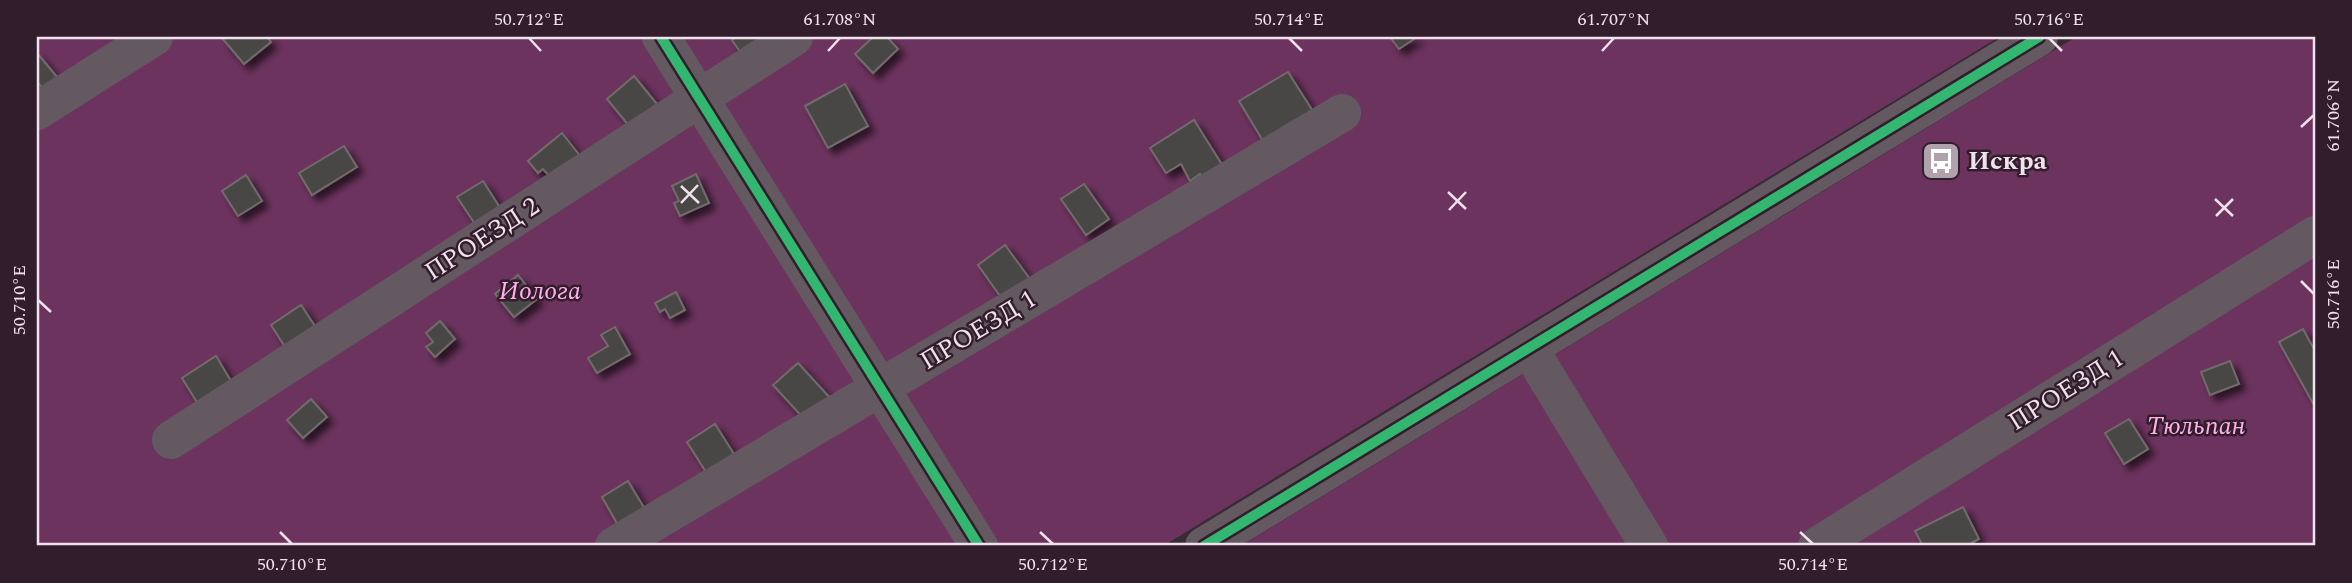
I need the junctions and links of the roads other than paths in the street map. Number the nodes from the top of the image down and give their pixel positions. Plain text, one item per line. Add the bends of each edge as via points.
1 (154, 37) edge
2 (661, 37) edge
3 (794, 37) edge
4 (2039, 37) edge
5 (699, 98) junction
6 (37, 111) edge
7 (1342, 113) dead end
8 (2315, 234) edge
9 (1529, 348) junction
10 (880, 388) junction
11 (171, 440) dead end
12 (614, 546) edge
13 (979, 546) edge
14 (1204, 546) edge
15 (1649, 546) edge
16 (1817, 546) edge

1 - 6 street
2 - 5 street
3 - 5 street, ПРОЕЗД 2
4 - 9 street
5 - 10 street
5 - 11 street, ПРОЕЗД 2
7 - 10 street, ПРОЕЗД 1
8 - 16 street, ПРОЕЗД 1
9 - 14 street
9 - 15 street
10 - 12 street, ПРОЕЗД 1
10 - 13 street

